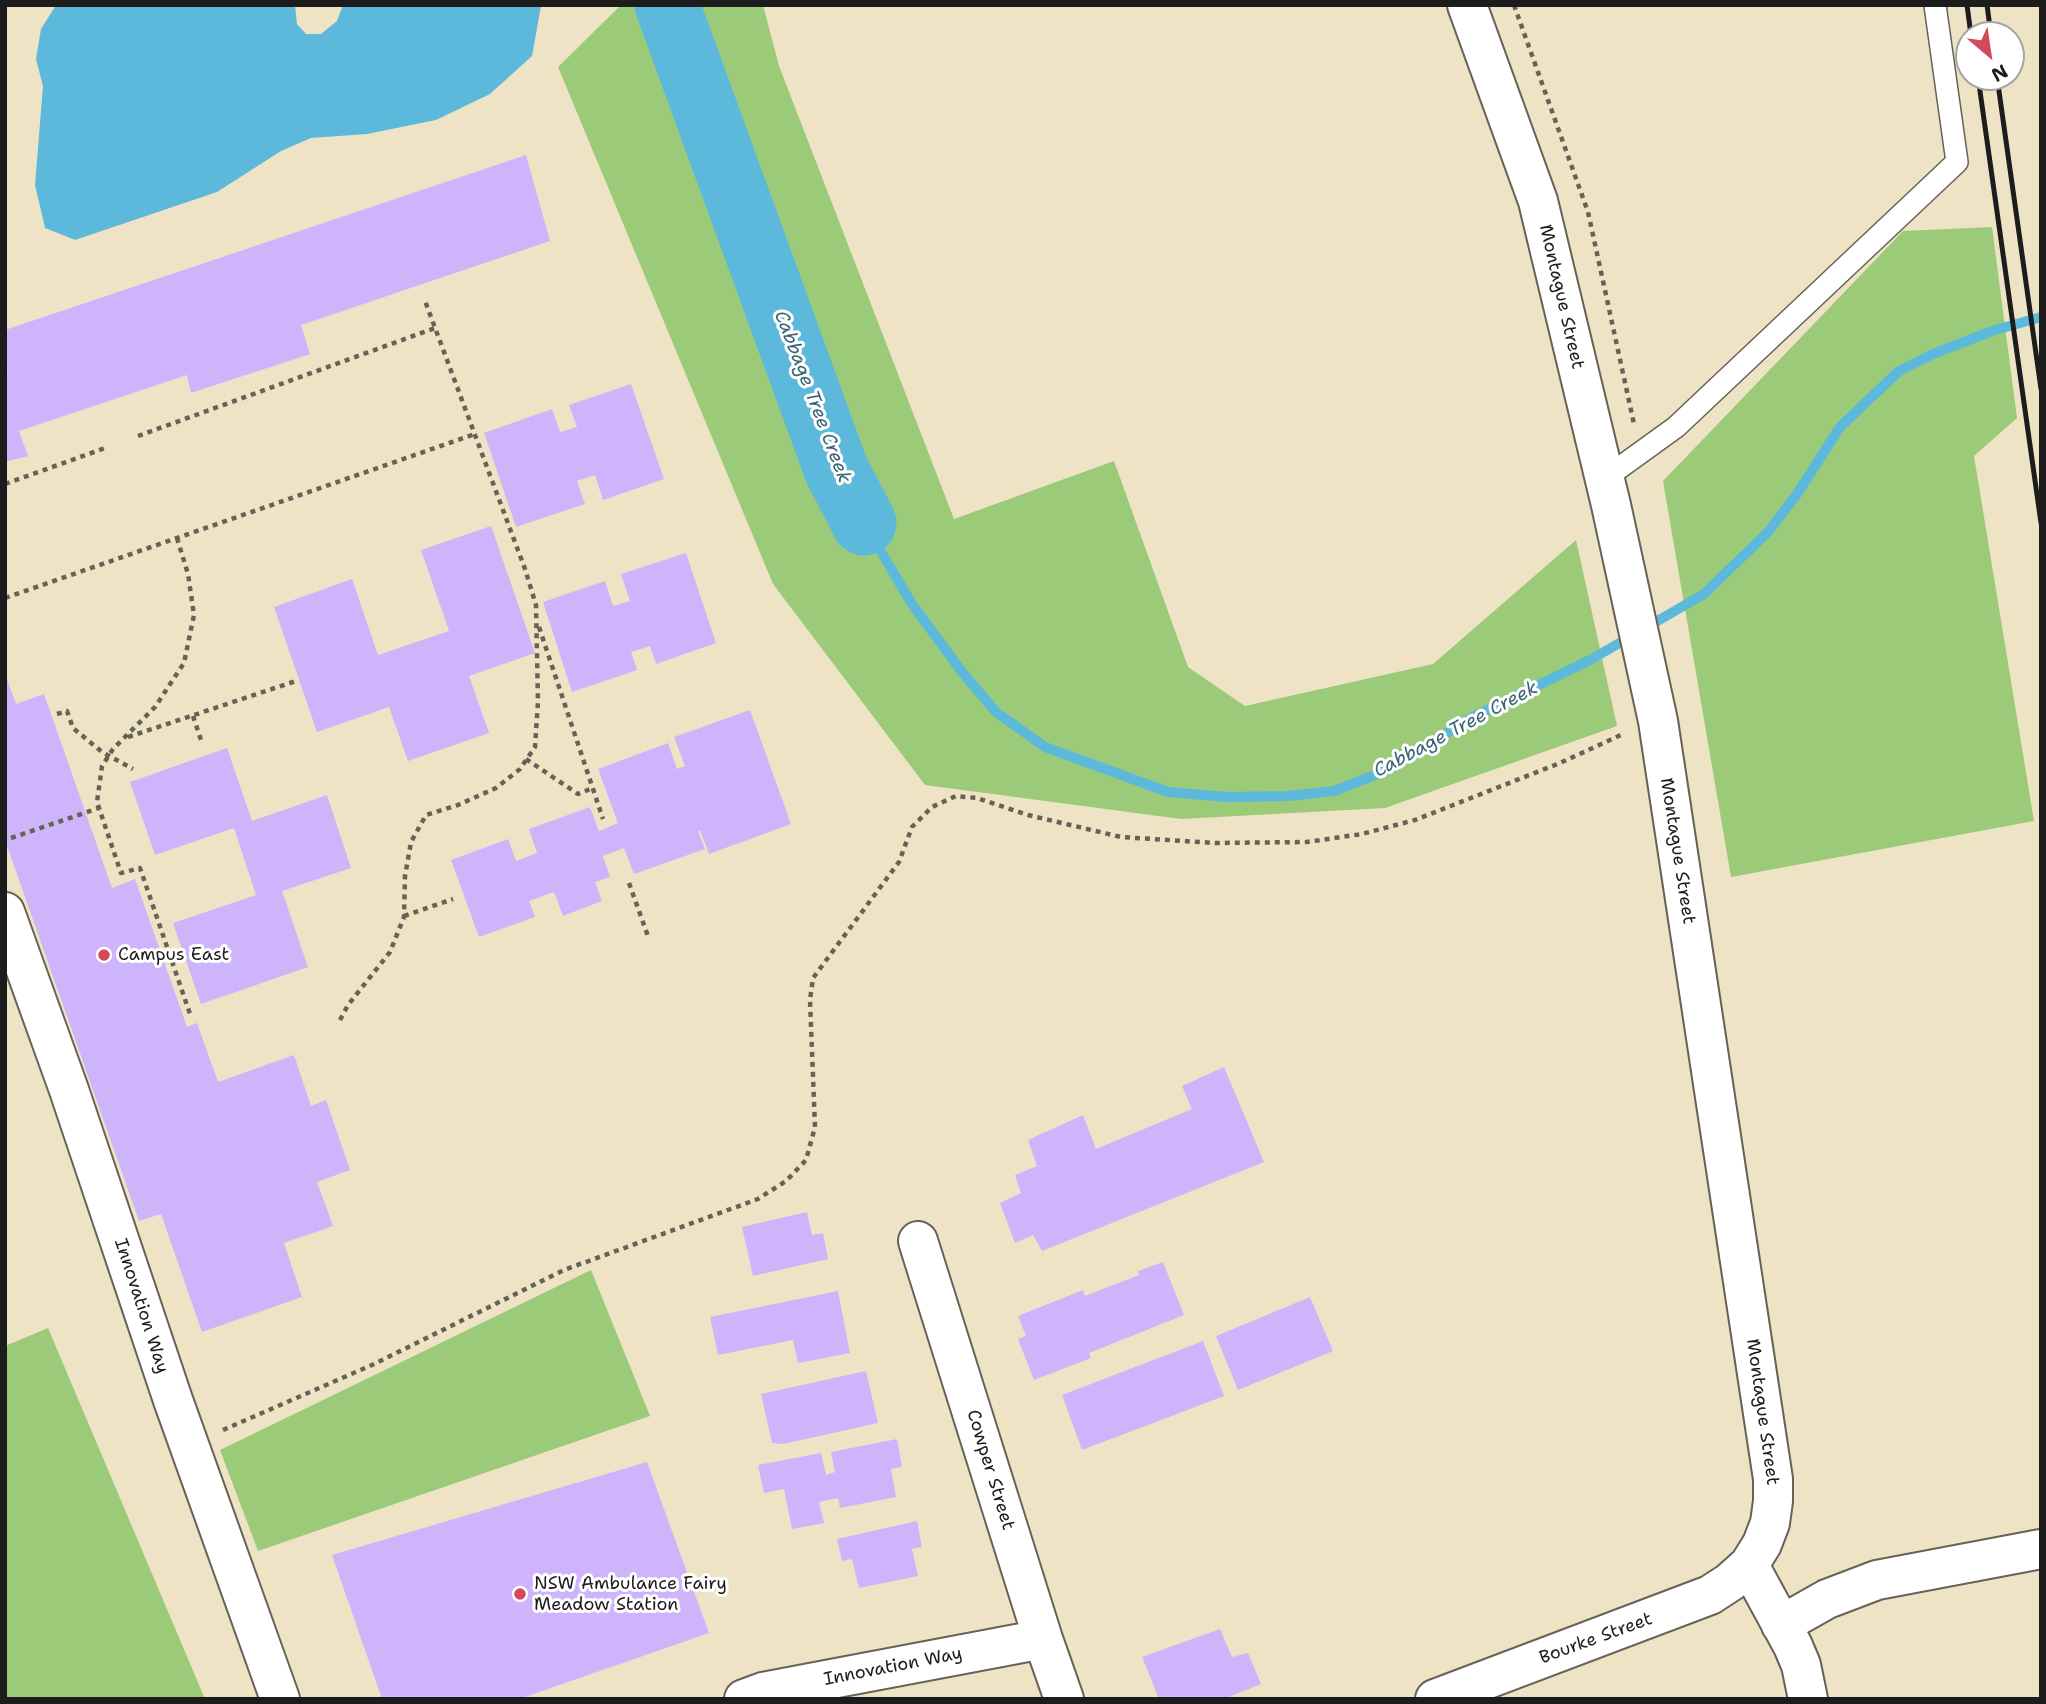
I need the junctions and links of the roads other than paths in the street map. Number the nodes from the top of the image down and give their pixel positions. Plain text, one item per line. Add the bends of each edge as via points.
1 (1467, 5) edge
2 (1935, 5) edge
3 (1607, 492) junction
4 (5, 912) edge
5 (918, 1241) dead end
6 (2041, 1549) edge
7 (1749, 1565) junction
8 (1781, 1625) junction
9 (1043, 1639) junction
10 (280, 1699) edge
11 (744, 1699) edge
12 (1064, 1699) edge
13 (1435, 1699) edge
14 (1808, 1699) edge

1 - 3 street, Montague Street via 1538,201
2 - 3 lane via 1957,162
3 - 7 street, Montague Street via 1653,698 1773,1479 1770,1523
4 - 10 street, Innovation Way
5 - 9 street, Cowper Street
6 - 8 street via 1877,1580 1827,1599
7 - 8 street
7 - 13 street, Bourke Street via 1730,1582 1688,1604
8 - 14 street via 1801,1665
9 - 11 street, Innovation Way
9 - 12 street, Cowper Street

